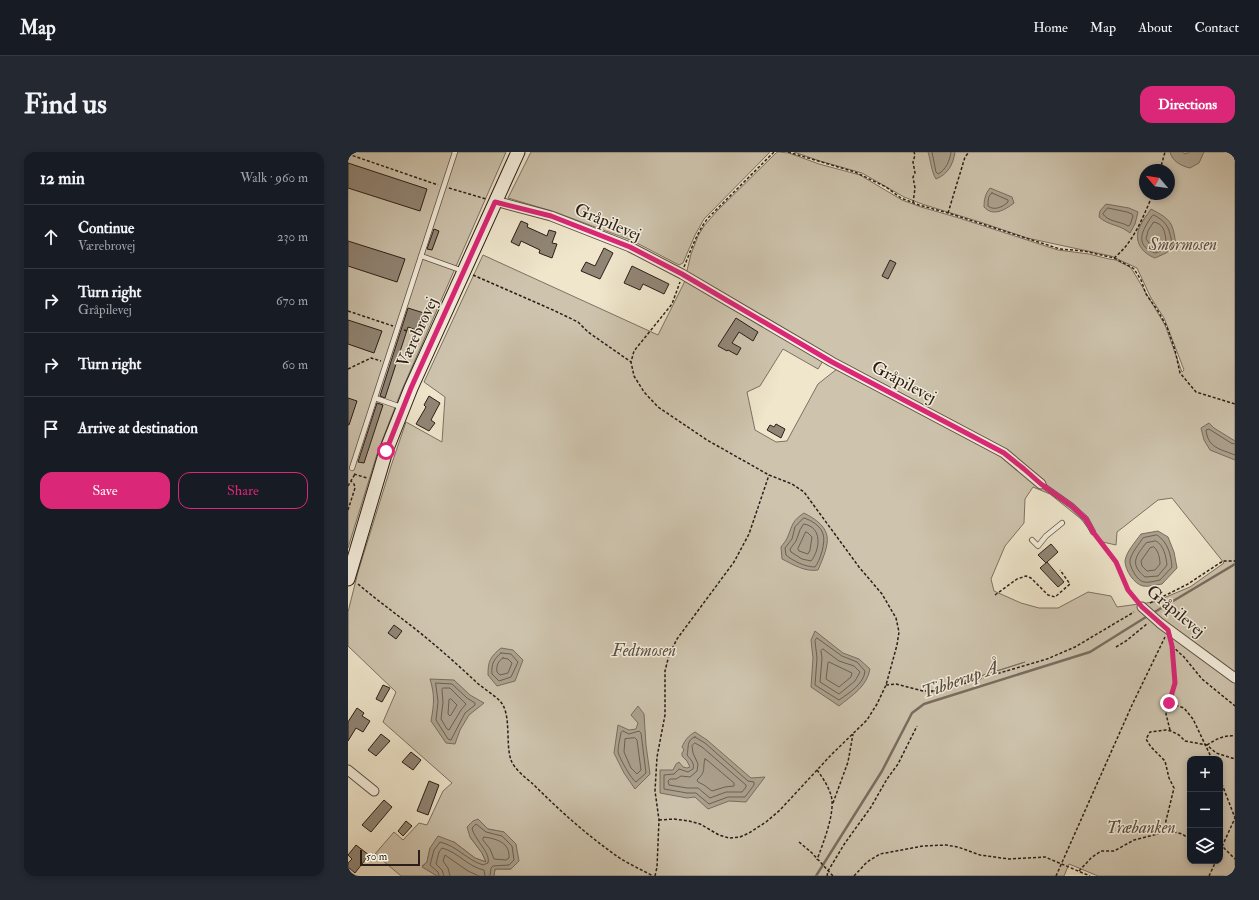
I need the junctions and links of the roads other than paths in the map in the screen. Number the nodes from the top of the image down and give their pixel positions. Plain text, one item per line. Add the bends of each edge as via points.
1 (455, 152) edge
2 (518, 152) edge
3 (495, 202) junction
4 (421, 256) junction
5 (464, 271) junction
6 (375, 398) junction
7 (403, 408) junction
8 (352, 468) road end
9 (1041, 484) joint
10 (1062, 523) dead end
11 (1093, 532) road end
12 (1032, 540) dead end
13 (348, 577) edge
14 (1142, 607) road end
15 (1235, 678) edge
16 (348, 770) edge
17 (374, 791) dead end

1 - 4 lane, Værebrovej
2 - 3 street, Værebrovej
3 - 5 street, Værebrovej
3 - 9 street, Gråpilevej via 551,216 630,247 682,274 832,362 1004,453
4 - 5 lane
4 - 6 lane, Værebrovej
5 - 7 street, Værebrovej
6 - 7 lane
6 - 8 lane, Værebrovej
7 - 13 street, Værebrovej via 386,451
9 - 11 lane, Gråpilevej via 1072,506 1086,519
10 - 12 lane via 1038,546
14 - 15 street, Gråpilevej via 1168,630
16 - 17 street

